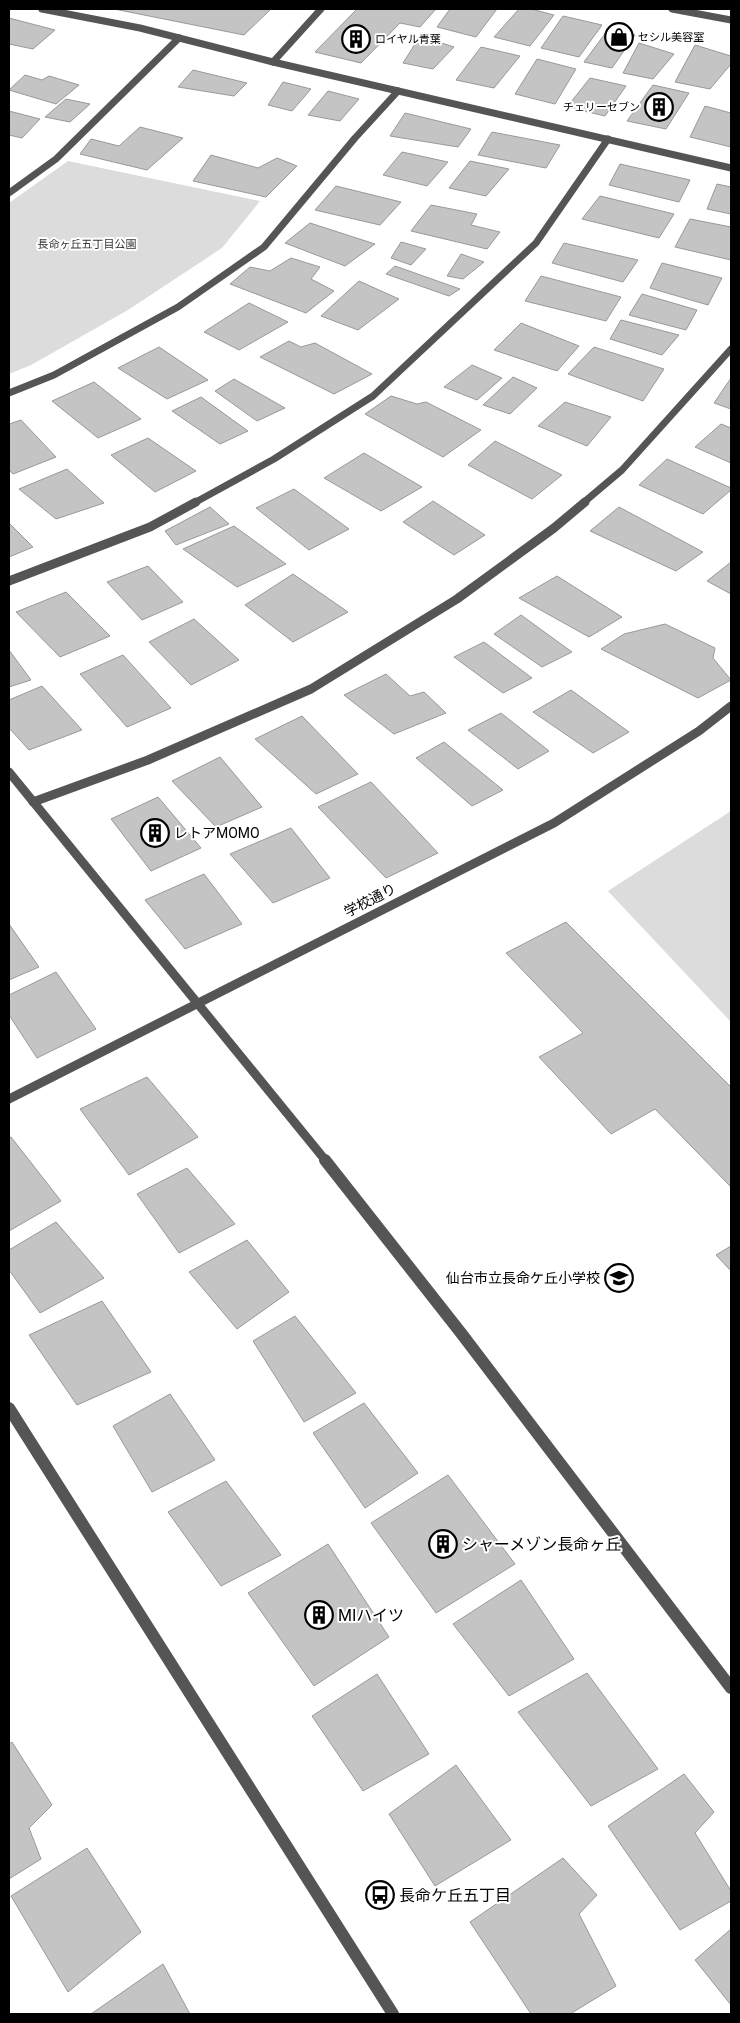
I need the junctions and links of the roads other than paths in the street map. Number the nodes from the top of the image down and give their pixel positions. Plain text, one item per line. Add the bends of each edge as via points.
1 (42, 9) edge
2 (321, 9) edge
3 (672, 9) edge
4 (731, 20) edge
5 (179, 38) junction
6 (273, 62) junction
7 (398, 91) junction
8 (608, 140) junction
9 (731, 168) edge
10 (9, 194) edge
11 (731, 348) edge
12 (9, 393) edge
13 (9, 582) edge
14 (731, 706) edge
15 (9, 772) edge
16 (33, 802) junction
17 (197, 1002) junction
18 (9, 1099) edge
19 (9, 1408) edge
20 (731, 1688) edge
21 (393, 2014) edge

1 - 5 street
2 - 6 street
3 - 4 street
5 - 6 street
5 - 10 street via 56,160
6 - 7 street
7 - 8 street
7 - 12 street via 264,247 178,307 54,375
8 - 9 street
8 - 13 street via 536,243 373,396 274,459 150,527
11 - 16 street via 622,470 554,528 457,600 311,689 148,760
14 - 17 street, 学校通り via 699,731 554,823
15 - 16 street
16 - 17 street
17 - 18 street, 学校通り
17 - 20 street via 422,1283
19 - 21 street

